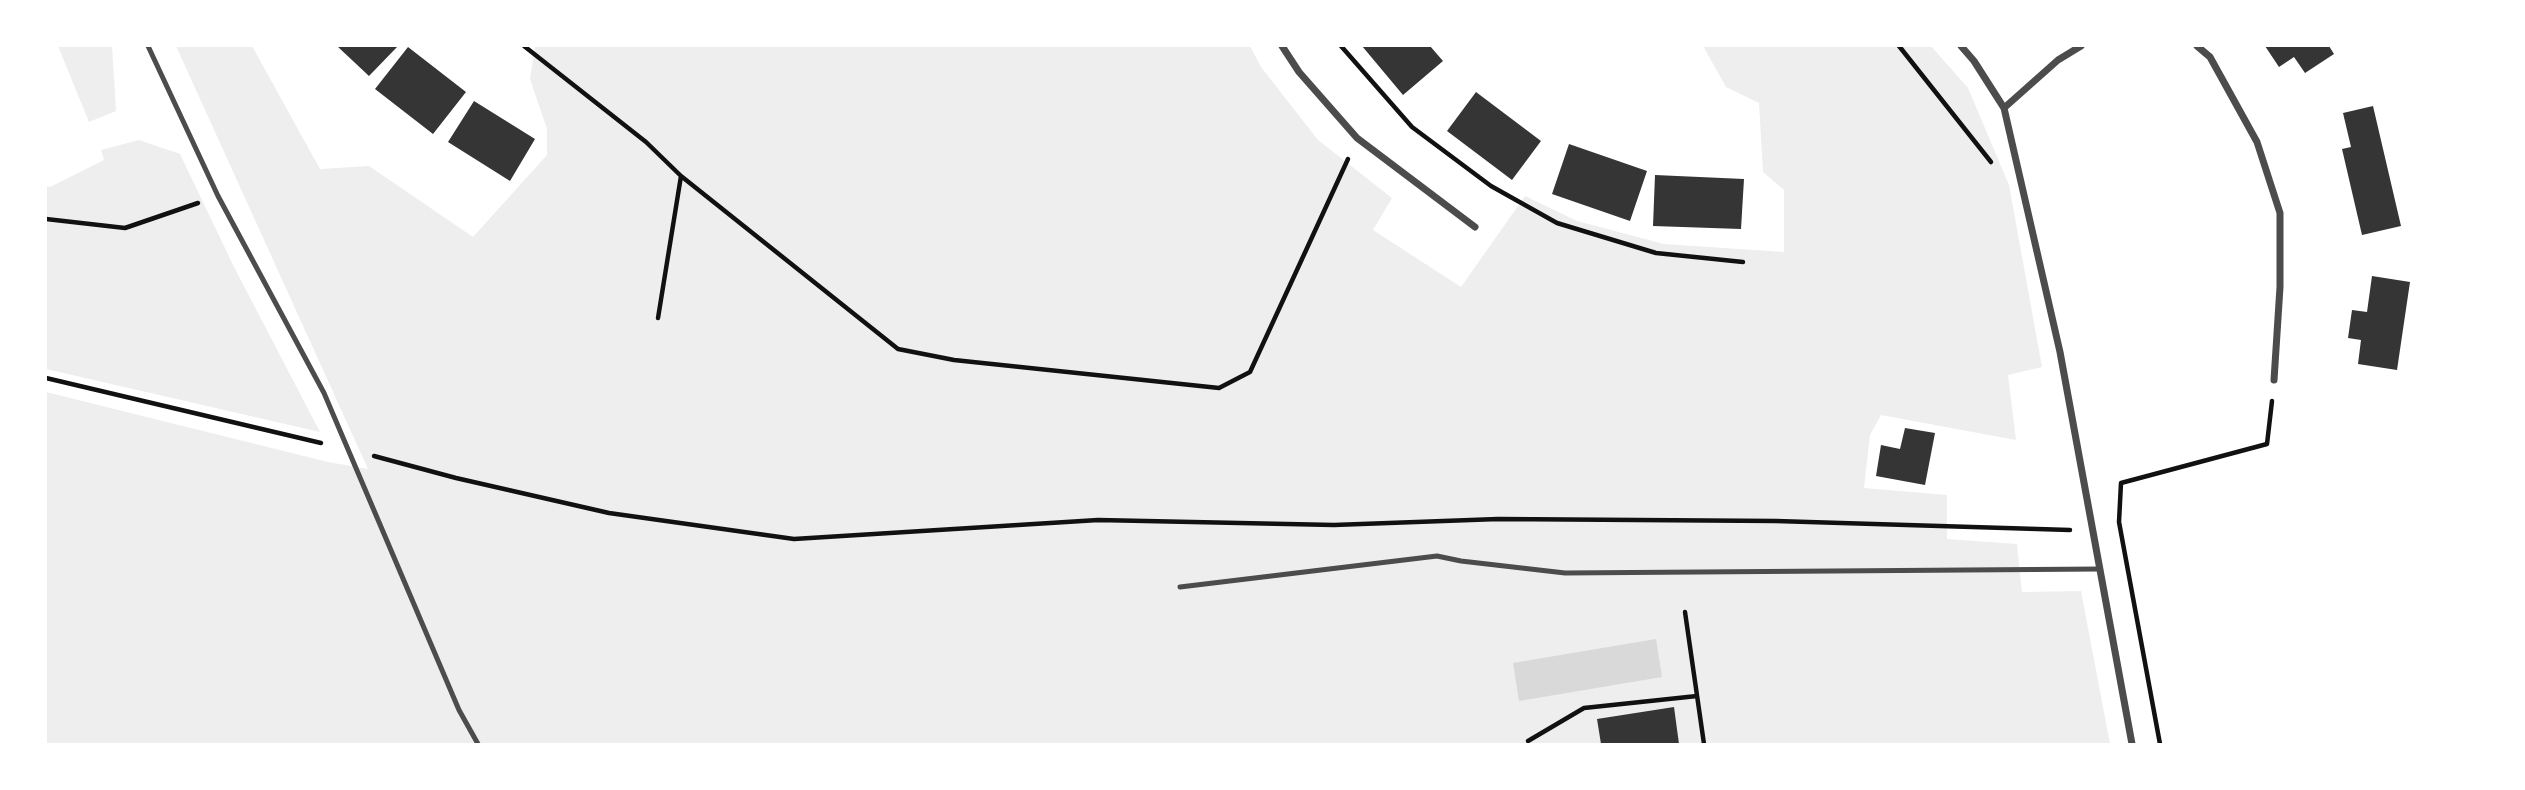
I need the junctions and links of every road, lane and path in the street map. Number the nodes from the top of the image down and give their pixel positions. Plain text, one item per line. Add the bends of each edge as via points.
1 (148, 46) edge
2 (524, 46) edge
3 (1282, 46) edge
4 (1341, 46) edge
5 (1899, 46) edge
6 (1961, 46) edge
7 (2081, 46) edge
8 (2197, 46) edge
9 (2004, 107) junction
10 (1357, 138) junction
11 (1992, 163) dead end
12 (681, 176) junction
13 (218, 196) junction
14 (46, 219) edge
15 (1475, 227) dead end
16 (1743, 262) dead end
17 (658, 318) dead end
18 (46, 378) edge
19 (2274, 380) joint
20 (319, 443) dead end
21 (372, 456) dead end
22 (2092, 532) junction
23 (2099, 569) junction
24 (1180, 587) dead end
25 (1685, 612) dead end
26 (1697, 696) junction
27 (1528, 741) dead end
28 (478, 744) edge
29 (1704, 744) edge
30 (2132, 744) edge
31 (2160, 744) edge

1 - 13 lane
2 - 12 path via 646,142
3 - 10 street
4 - 16 path via 1412,127 1491,186 1557,223 1656,253
5 - 11 path
6 - 9 street
7 - 9 street
8 - 19 street via 2210,57 2257,142 2280,213
9 - 22 street via 2060,352
10 - 12 path via 1250,372 1219,388 954,360 898,349
10 - 15 street
12 - 17 path
13 - 14 path via 125,228
13 - 28 lane via 324,393 459,710
18 - 20 path
19 - 31 path via 2267,444 2120,483 2119,522
21 - 22 path via 609,513 794,540 1098,520 1334,525 1498,519 1748,521
22 - 23 street
23 - 24 lane via 1565,573 1437,556
23 - 30 street
25 - 26 path
26 - 27 path via 1584,708
26 - 29 path

